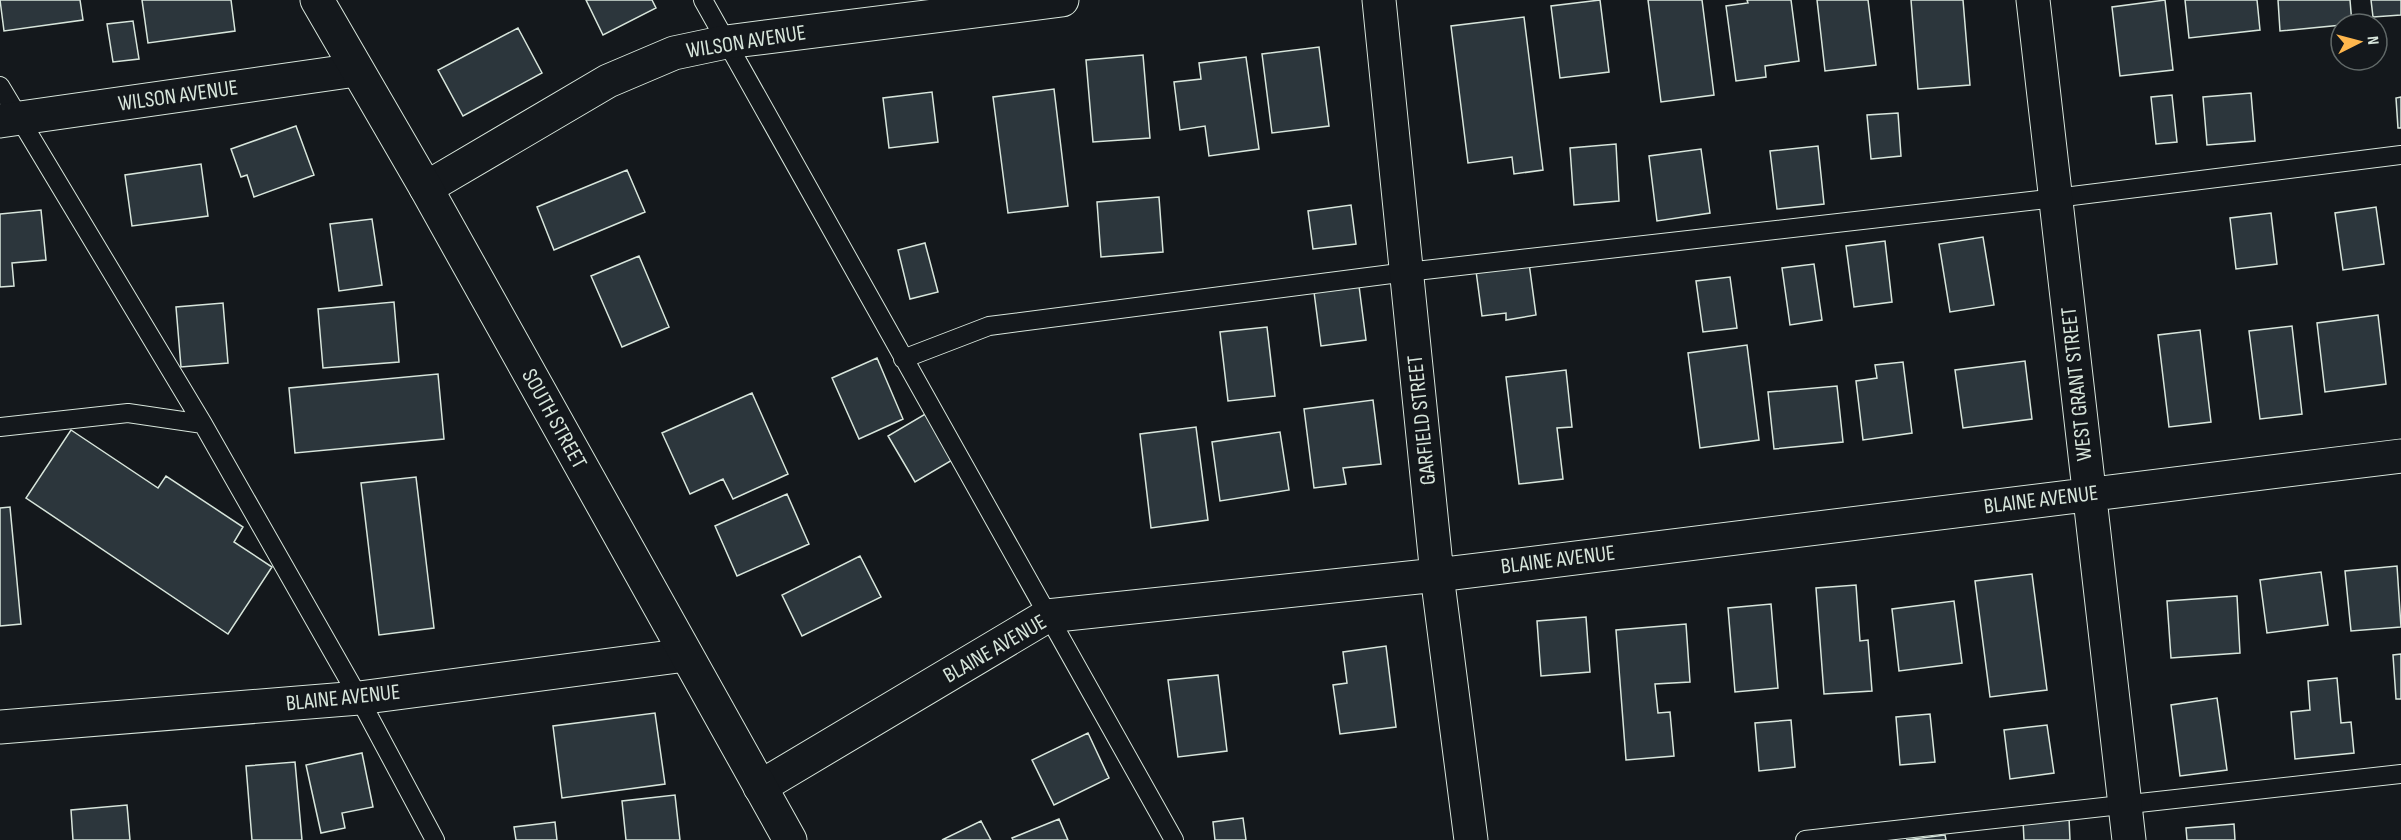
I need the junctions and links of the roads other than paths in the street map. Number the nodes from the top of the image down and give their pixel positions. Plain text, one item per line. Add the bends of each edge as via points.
1 (317, 0) edge
2 (704, 0) edge
3 (1062, 0) edge
4 (1379, 0) edge
5 (2033, 0) edge
6 (726, 42) junction
7 (356, 70) junction
8 (0, 86) edge
9 (9, 120) edge
10 (2401, 155) edge
11 (426, 188) junction
12 (2056, 198) junction
13 (1407, 272) junction
14 (903, 358) junction
15 (203, 424) junction
16 (0, 427) edge
17 (2401, 456) edge
18 (2089, 494) junction
19 (1437, 575) junction
20 (1047, 616) junction
21 (686, 655) junction
22 (358, 698) junction
23 (0, 727) edge
24 (2401, 774) edge
25 (760, 787) junction
26 (2125, 805) junction
27 (435, 840) edge
28 (790, 840) edge
29 (1174, 840) edge
30 (1471, 840) edge
31 (1805, 840) edge
32 (2129, 840) edge

1 - 7 street, SOUTH STREET
2 - 6 lane
3 - 6 street, WILSON AVENUE
4 - 13 street, GARFIELD STREET
5 - 12 street, WEST GRANT STREET
6 - 11 street, WILSON AVENUE via 675,53 608,81
6 - 14 lane
7 - 9 street, WILSON AVENUE
7 - 11 street, SOUTH STREET
8 - 9 lane
9 - 15 lane
10 - 12 lane
11 - 21 street, SOUTH STREET
12 - 13 lane
12 - 18 street, WEST GRANT STREET
13 - 14 lane via 988,326
13 - 19 street, GARFIELD STREET
14 - 20 lane
15 - 16 lane via 128,413
15 - 22 lane
17 - 18 street, BLAINE AVENUE
18 - 19 street, BLAINE AVENUE
18 - 26 street, WEST GRANT STREET
19 - 20 street, BLAINE AVENUE
19 - 30 street, GARFIELD STREET
20 - 25 street, BLAINE AVENUE
20 - 29 lane
21 - 22 street, BLAINE AVENUE
21 - 25 street, SOUTH STREET
22 - 23 street, BLAINE AVENUE
22 - 27 lane
24 - 26 lane
25 - 28 street, SOUTH STREET
26 - 31 lane
26 - 32 street, WEST GRANT STREET

